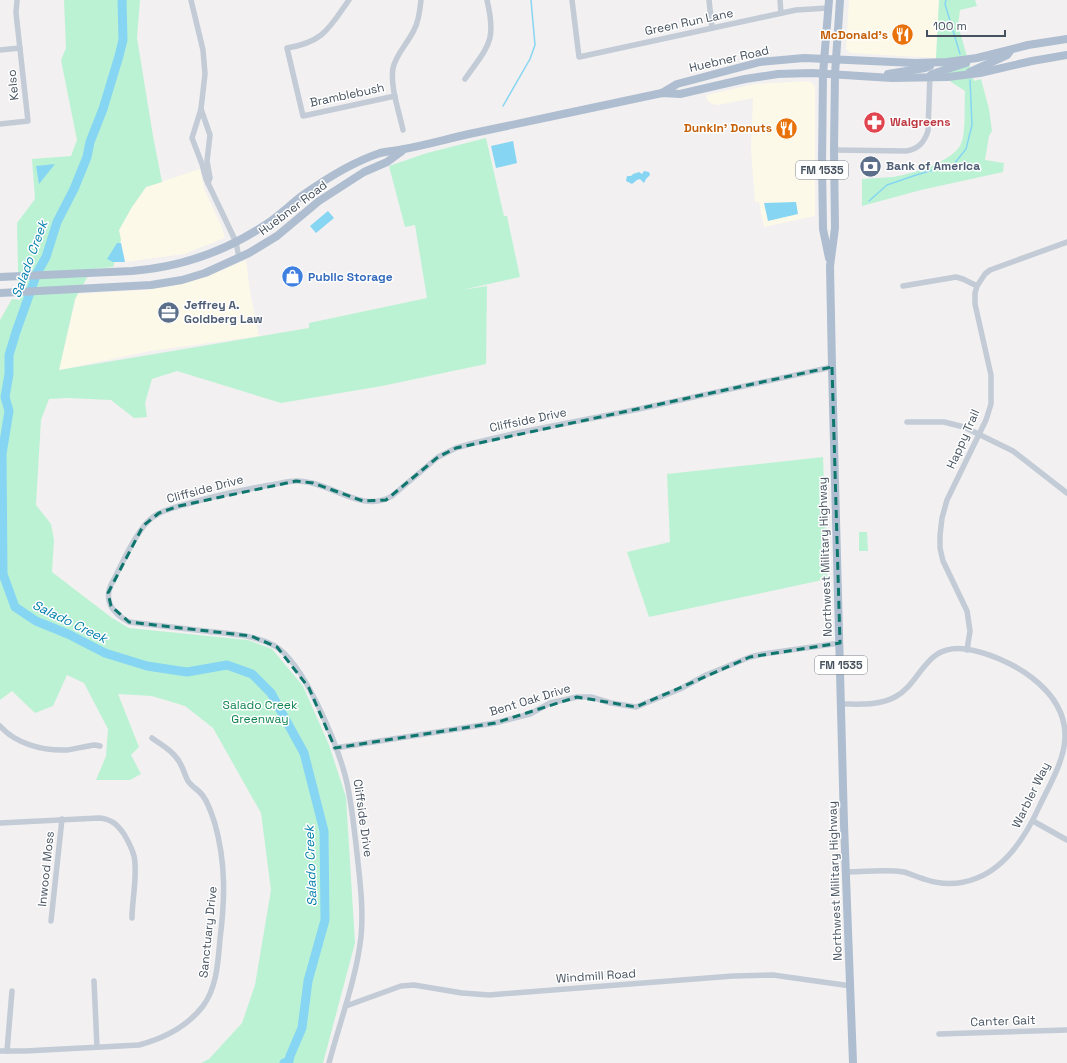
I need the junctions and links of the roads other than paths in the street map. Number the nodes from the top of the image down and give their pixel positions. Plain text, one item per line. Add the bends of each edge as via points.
1 (17, 0) edge
2 (191, 0) edge
3 (349, 0) edge
4 (421, 0) edge
5 (487, 0) edge
6 (572, 0) edge
7 (709, 0) edge
8 (780, 0) edge
9 (840, 0) edge
10 (828, 4) edge
11 (781, 13) junction
12 (712, 28) junction
13 (1067, 39) edge
14 (20, 48) junction
15 (1011, 49) junction
16 (0, 50) edge
17 (985, 56) junction
18 (1067, 56) edge
19 (824, 60) junction
20 (836, 60) junction
21 (930, 64) junction
22 (1016, 65) junction
23 (823, 74) junction
24 (835, 74) junction
25 (960, 75) junction
26 (705, 76) junction
27 (872, 76) junction
28 (930, 77) junction
29 (464, 79) dead end
30 (709, 88) junction
31 (662, 93) junction
32 (395, 96) junction
33 (201, 108) junction
34 (0, 124) edge
35 (403, 130) dead end
36 (405, 149) junction
37 (834, 150) junction
38 (328, 179) junction
39 (208, 183) junction
40 (336, 190) junction
41 (236, 242) junction
42 (1067, 242) edge
43 (239, 258) junction
44 (830, 266) junction
45 (0, 278) edge
46 (903, 286) dead end
47 (977, 286) junction
48 (0, 293) edge
49 (832, 367) junction
50 (907, 422) dead end
51 (979, 434) junction
52 (1067, 493) edge
53 (840, 643) junction
54 (967, 650) junction
55 (842, 704) junction
56 (1064, 712) edge
57 (0, 726) edge
58 (152, 738) dead end
59 (100, 746) dead end
60 (335, 748) junction
61 (62, 819) junction
62 (1033, 821) junction
63 (0, 823) edge
64 (1067, 840) edge
65 (847, 872) junction
66 (132, 918) dead end
67 (51, 921) dead end
68 (94, 981) dead end
69 (851, 986) junction
70 (12, 991) dead end
71 (346, 1006) junction
72 (1067, 1030) edge
73 (939, 1034) dead end
74 (98, 1048) junction
75 (0, 1051) edge
76 (7, 1052) junction
77 (328, 1063) edge
78 (853, 1063) edge

1 - 14 street, Kelso
2 - 33 street via 205,62
3 - 32 street, Bramblebush via 320,36 306,44 287,48 303,116
4 - 32 street via 416,27 393,69 392,85
5 - 29 street via 492,19 490,38 484,52
6 - 12 street, Green Run Lane via 579,56
7 - 12 street
8 - 11 street
9 - 20 main road, Northwest Military Highway / FM 1535
10 - 11 street, Green Run Lane
10 - 19 main road, Northwest Military Highway / FM 1535
11 - 12 street, Green Run Lane
13 - 15 main road, Huebner Road
14 - 16 street
14 - 34 street, Kelso via 28,121
15 - 17 main road, Huebner Road
15 - 22 main road
15 - 25 main road via 1007,56
17 - 21 main road, Huebner Road
17 - 28 main road
18 - 22 main road, Huebner Road via 1048,57
19 - 20 main road, Huebner Road
19 - 23 main road, Northwest Military Highway / FM 1535
19 - 26 main road, Huebner Road via 785,59 760,62
20 - 21 main road, Huebner Road
20 - 24 main road, Northwest Military Highway / FM 1535
21 - 27 main road via 925,68
21 - 28 street
22 - 25 main road, Huebner Road via 980,74
23 - 24 main road, Huebner Road
23 - 30 main road, Huebner Road via 778,74
23 - 44 main road, Northwest Military Highway / FM 1535 via 823,229
24 - 27 main road, Huebner Road
24 - 37 main road, Northwest Military Highway / FM 1535
25 - 28 main road, Huebner Road
26 - 30 main road
26 - 31 main road, Huebner Road via 678,84
27 - 28 main road, Huebner Road
28 - 37 street via 928,131 920,145 906,151
30 - 31 main road, Huebner Road via 680,94
31 - 36 main road, Huebner Road
32 - 35 street
33 - 39 street via 210,135
33 - 39 street via 192,138
36 - 38 main road, Huebner Road via 382,152
36 - 40 main road, Huebner Road
37 - 44 main road, Northwest Military Highway / FM 1535 via 835,228
38 - 40 main road
38 - 41 main road, Huebner Road via 269,222
39 - 41 street
40 - 43 main road, Huebner Road via 277,236
41 - 43 street
41 - 45 main road, Huebner Road via 178,265 149,270
42 - 47 street via 990,270
43 - 48 main road, Huebner Road via 205,273 151,286
44 - 49 main road, Northwest Military Highway / FM 1535
46 - 47 street via 956,277
47 - 51 street, Happy Trail via 975,304 992,384 991,404
49 - 53 main road, Northwest Military Highway / FM 1535
49 - 60 street, Cliffside Drive via 456,448 438,457 386,500 363,501 313,483 296,481 208,498 152,517 143,526 111,585 108,599 111,606 122,618 130,622 251,636 277,647 294,665 309,688
50 - 51 street via 950,423
51 - 52 street via 1013,451
51 - 54 street, Happy Trail via 947,500 940,527 943,561 967,611 970,631
53 - 55 main road, Northwest Military Highway / FM 1535
53 - 60 street, Bent Oak Drive via 750,657 636,707 577,696 550,703 530,714 495,723
54 - 55 street via 942,652 934,656 900,694 886,701
54 - 56 street, Warbler Way via 1004,662 1024,672 1049,691
55 - 65 main road, Northwest Military Highway / FM 1535
56 - 62 street, Warbler Way via 1066,738 1061,760
57 - 59 street via 16,739 42,748 66,750
58 - 74 street, Sanctuary Drive via 174,754 181,764 187,780 204,798 219,837 224,872 224,897 217,970 214,985 207,999 196,1014 181,1027 164,1037 139,1045
60 - 71 street, Cliffside Drive via 345,774 350,799 362,907 361,938
61 - 63 street
61 - 66 street via 107,819 119,827 134,856
61 - 67 street, Inwood Moss
62 - 64 street
62 - 65 street, Warbler Way via 1024,837 1004,860 992,871 970,881 947,884 903,872
65 - 69 main road, Northwest Military Highway / FM 1535
68 - 74 street
69 - 71 street, Windmill Road via 773,975 489,996 414,985 401,986
69 - 78 main road, Northwest Military Highway / FM 1535
70 - 76 street
71 - 77 street, Cliffside Drive
72 - 73 street, Canter Gait
74 - 76 street, Sanctuary Drive
75 - 76 street, Sanctuary Drive

